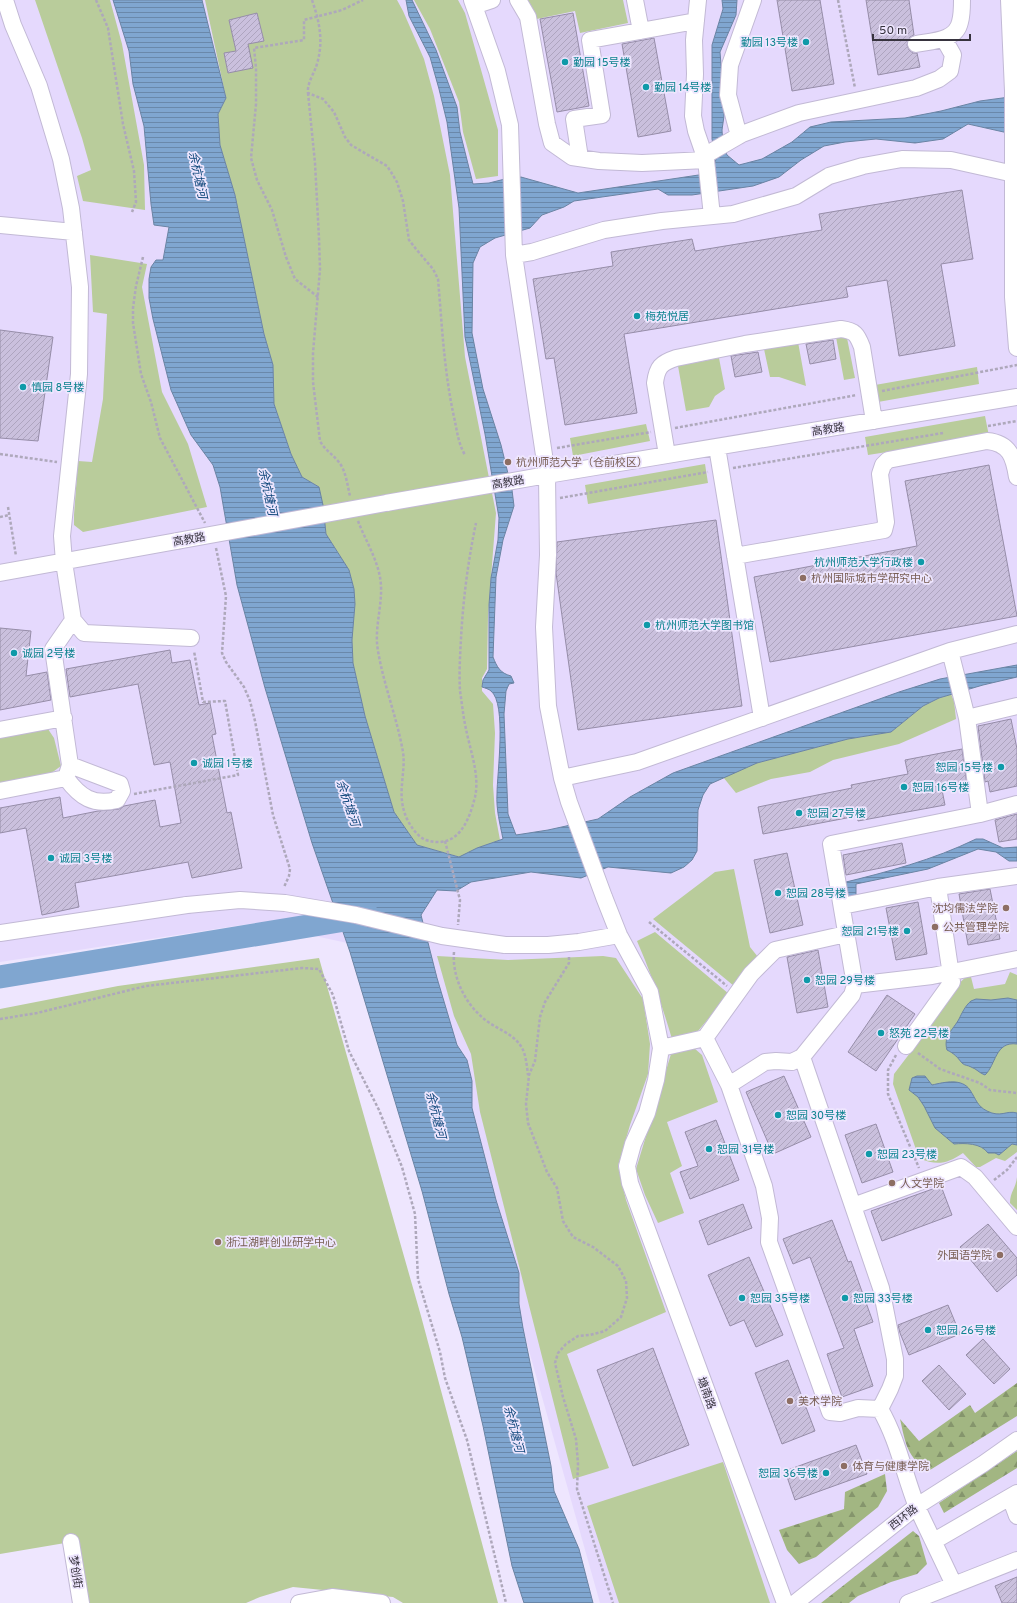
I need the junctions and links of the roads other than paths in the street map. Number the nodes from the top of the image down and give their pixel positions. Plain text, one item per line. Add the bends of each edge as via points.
1 (5, 0) edge
2 (492, 0) edge
3 (518, 0) edge
4 (635, 0) edge
5 (698, 0) edge
6 (753, 0) edge
7 (962, 0) edge
8 (1009, 0) edge
9 (473, 3) edge
10 (696, 21) junction
11 (641, 31) junction
12 (944, 39) junction
13 (916, 44) dead end
14 (733, 139) junction
15 (707, 156) junction
16 (580, 158) junction
17 (1014, 174) junction
18 (712, 212) junction
19 (0, 225) edge
20 (74, 232) junction
21 (513, 251) junction
22 (1017, 348) edge
23 (1017, 398) edge
24 (874, 421) junction
25 (717, 447) junction
26 (666, 455) junction
27 (547, 475) junction
28 (1017, 477) edge
29 (735, 556) junction
30 (64, 562) junction
31 (0, 573) edge
32 (74, 620) junction
33 (1017, 634) edge
34 (191, 638) road end
35 (952, 658) junction
36 (1017, 706) edge
37 (64, 718) junction
38 (762, 718) junction
39 (967, 718) junction
40 (0, 730) edge
41 (68, 771) junction
42 (562, 778) junction
43 (0, 791) edge
44 (1017, 804) edge
45 (980, 814) junction
46 (1016, 881) edge
47 (938, 888) junction
48 (842, 906) junction
49 (0, 933) edge
50 (846, 934) junction
51 (619, 935) junction
52 (1017, 959) edge
53 (951, 971) junction
54 (855, 985) junction
55 (705, 1038) junction
56 (906, 1046) road end
57 (661, 1048) junction
58 (802, 1057) junction
59 (729, 1085) junction
60 (853, 1206) junction
61 (1017, 1227) edge
62 (880, 1409) junction
63 (1017, 1440) edge
64 (1014, 1495) edge
65 (917, 1506) junction
66 (1017, 1516) edge
67 (934, 1541) junction
68 (71, 1542) dead end
69 (1017, 1560) edge
70 (954, 1585) junction
71 (81, 1603) edge
72 (299, 1603) edge
73 (382, 1603) edge
74 (785, 1603) edge
75 (795, 1603) edge
76 (908, 1603) edge

1 - 20 street via 39,86 61,159
2 - 9 street
3 - 16 street via 528,17 552,143 572,157
4 - 11 street
5 - 10 street
6 - 14 street via 730,64 728,95
7 - 12 street via 960,23 954,34
8 - 17 street
9 - 21 street, 塘南路 via 497,71 510,125
10 - 11 street
10 - 15 street via 693,116 696,131
11 - 16 street via 590,40 602,115 574,119
12 - 13 street
12 - 14 street via 953,55 950,71 939,79 916,88 799,113
14 - 15 street
15 - 16 street via 642,163
15 - 18 street
17 - 18 street via 951,160 902,159 863,166 829,176 796,196 733,214
17 - 22 street via 1013,297
18 - 21 street via 604,230 532,252
19 - 20 street
20 - 30 street via 80,287 79,374 62,536
21 - 27 street, 塘南路
23 - 24 street, 高教路
24 - 25 street, 高教路
24 - 26 street via 862,347 858,336 851,330 841,329 745,344 676,358 660,366 655,383
25 - 26 street, 高教路
25 - 29 street
26 - 27 street, 高教路
27 - 30 street, 高教路, bridge
27 - 42 street, 塘南路 via 548,555 544,643 548,706
28 - 29 street via 1014,459 1008,450 997,442 987,441 888,460 880,474 886,522 884,530
29 - 38 street
30 - 31 street, 高教路
30 - 32 street
32 - 34 street via 84,633
32 - 37 street via 54,649
33 - 35 street
35 - 38 street
35 - 39 street
36 - 39 street
37 - 40 street
37 - 41 street
38 - 42 street via 637,762
39 - 45 street
41 - 41 street via 120,784 122,791 117,800 107,803 89,800 76,792
41 - 43 street
42 - 51 street, 塘南路
44 - 45 street
45 - 48 street via 830,844
46 - 47 street
47 - 48 street
47 - 53 street
48 - 50 street
49 - 51 street, bridge via 187,905 240,900 285,903 356,914 442,936 505,945 571,943
50 - 54 street
50 - 55 street via 775,950 751,974
51 - 57 street, 塘南路 via 650,992
52 - 53 street
53 - 54 street via 932,976
53 - 56 street via 952,982
54 - 58 street via 852,995
55 - 57 street
55 - 59 street
57 - 74 street, 塘南路 via 647,1113 633,1144 627,1166 630,1183
58 - 59 street via 792,1062 765,1062
58 - 60 street
59 - 62 street via 764,1186 770,1218 769,1242 830,1412 840,1413 858,1408
60 - 61 street via 961,1167 976,1177
60 - 62 street via 881,1288 895,1359 895,1376
62 - 65 street via 902,1460
63 - 65 street, 西环路
64 - 66 street
64 - 67 street
65 - 67 street
65 - 75 street, 西环路
67 - 70 street
68 - 71 street, 梦创街
69 - 70 street
70 - 76 street
72 - 73 street via 332,1597

